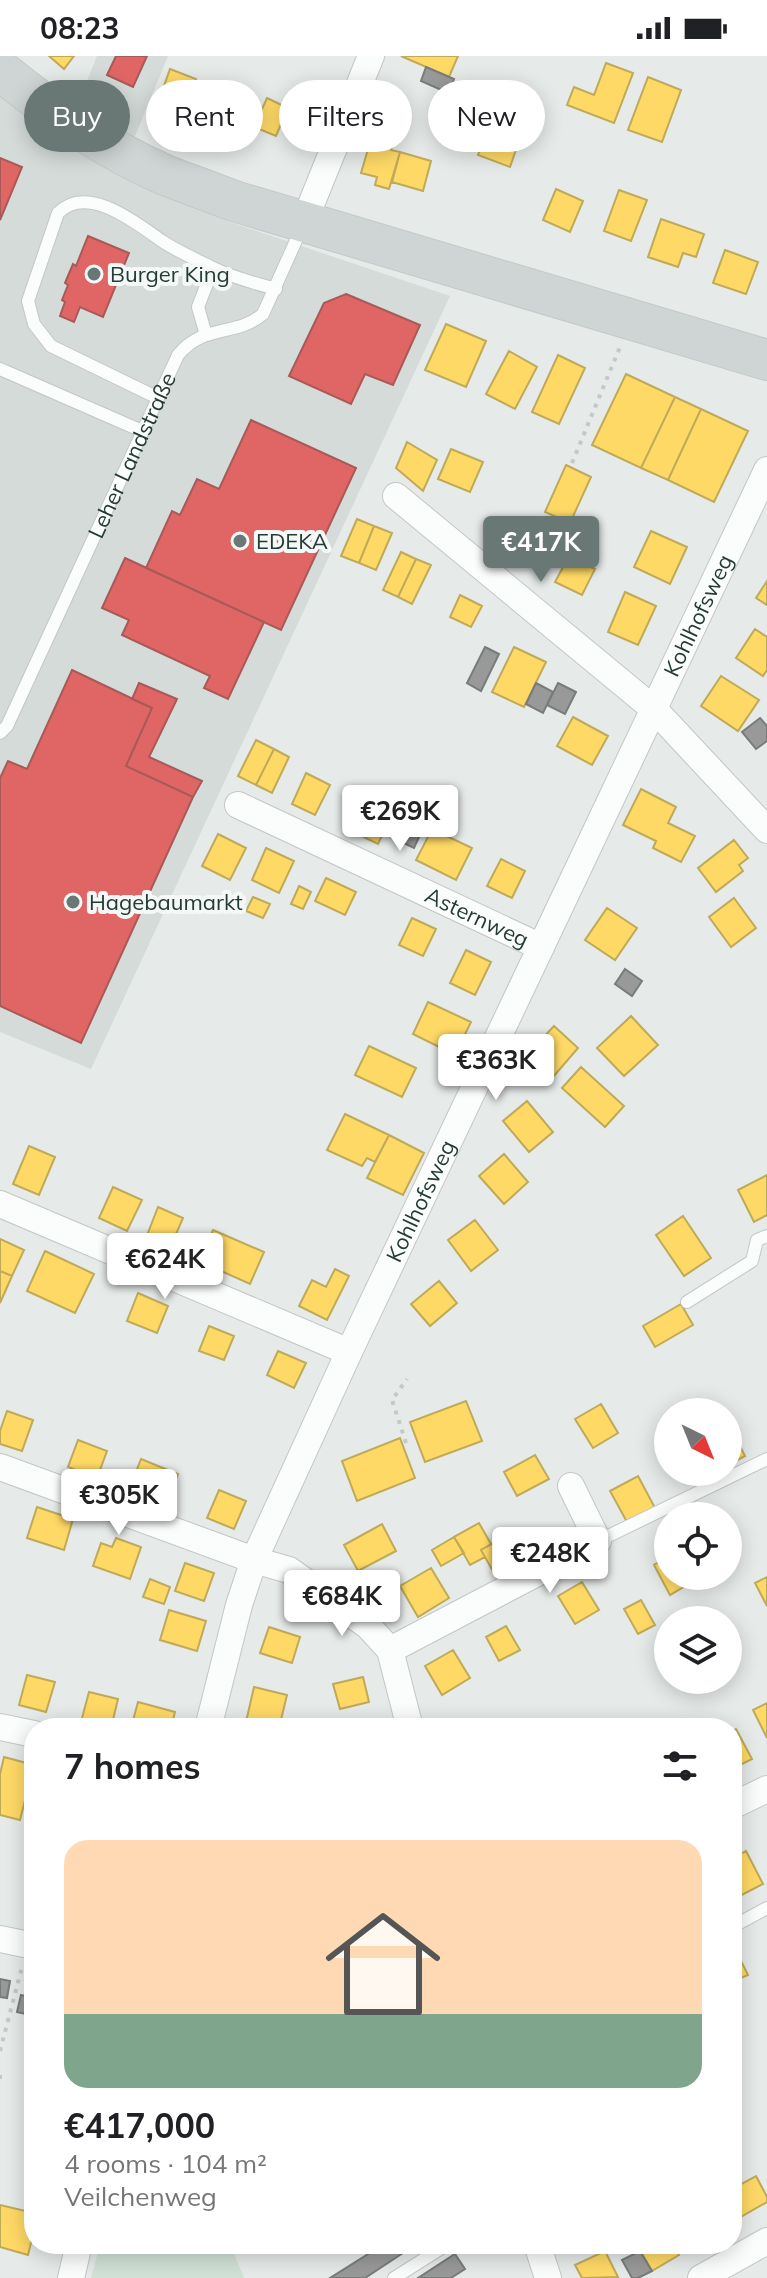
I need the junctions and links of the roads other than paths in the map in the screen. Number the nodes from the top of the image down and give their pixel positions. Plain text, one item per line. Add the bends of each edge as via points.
1 (371, 56) edge
2 (0, 70) edge
3 (304, 222) junction
4 (213, 268) junction
5 (276, 289) junction
6 (206, 335) junction
7 (767, 360) edge
8 (0, 369) edge
9 (158, 398) junction
10 (142, 431) junction
11 (767, 470) edge
12 (396, 496) dead end
13 (655, 710) junction
14 (0, 733) edge
15 (238, 805) dead end
16 (767, 830) edge
17 (541, 947) junction
18 (0, 1204) edge
19 (767, 1236) edge
20 (687, 1302) dead end
21 (349, 1352) junction
22 (767, 1459) edge
23 (0, 1467) edge
24 (571, 1486) dead end
25 (598, 1541) junction
26 (254, 1560) junction
27 (390, 1650) junction
28 (211, 1718) edge
29 (407, 1718) edge
30 (0, 1727) edge
31 (24, 1732) edge
32 (767, 1789) edge
33 (742, 1801) edge
34 (767, 1908) edge
35 (742, 1922) edge
36 (0, 1939) edge
37 (24, 1944) edge
38 (767, 2241) edge
39 (77, 2254) edge
40 (432, 2254) edge
41 (540, 2254) edge
42 (71, 2278) edge
43 (394, 2278) edge
44 (548, 2278) edge
45 (701, 2278) edge

1 - 3 street
2 - 3 main road via 70,122 164,174
3 - 5 lane, Leher Landstraße
3 - 7 main road
4 - 5 lane
4 - 6 lane via 198,307
4 - 9 lane via 97,204 66,204 58,213 28,301 34,324 51,346
5 - 6 lane, Leher Landstraße via 254,321
6 - 9 lane, Leher Landstraße via 178,355
8 - 10 lane
9 - 10 lane, Leher Landstraße
10 - 14 lane, Leher Landstraße
11 - 13 street, Kohlhofsweg
12 - 13 street
13 - 16 street
13 - 17 street, Kohlhofsweg
15 - 17 street, Asternweg
17 - 21 street, Kohlhofsweg
18 - 21 street
19 - 20 lane via 757,1240 752,1261
21 - 26 street, Kohlhofsweg
22 - 25 lane
23 - 26 street
24 - 25 street
25 - 27 street
26 - 27 street via 289,1570 368,1626
26 - 28 street, Kohlhofsweg
27 - 29 street
30 - 31 street
32 - 33 street
34 - 35 lane
36 - 37 street
38 - 45 street
39 - 42 street
40 - 43 lane
41 - 44 street

